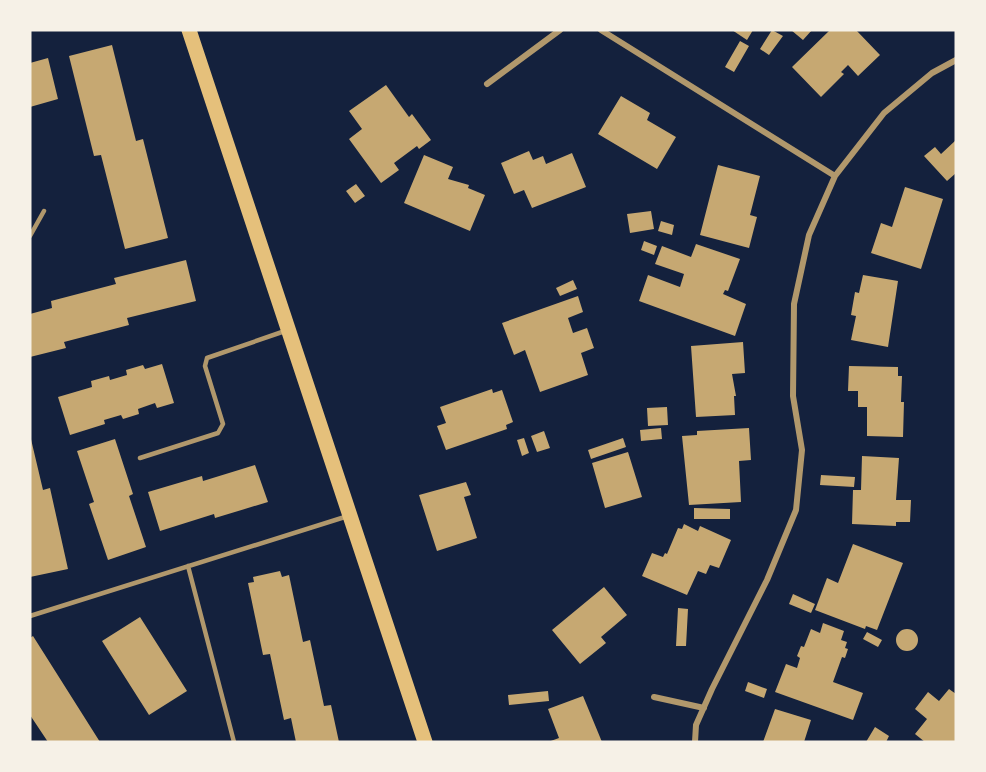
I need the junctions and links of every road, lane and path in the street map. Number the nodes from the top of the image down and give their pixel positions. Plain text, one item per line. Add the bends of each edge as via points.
1 (189, 30) edge
2 (560, 30) edge
3 (601, 30) edge
4 (956, 60) edge
5 (488, 84) dead end
6 (835, 176) junction
7 (44, 211) dead end
8 (30, 236) edge
9 (289, 330) junction
10 (140, 458) dead end
11 (350, 516) junction
12 (188, 567) junction
13 (30, 616) edge
14 (654, 698) dead end
15 (704, 708) junction
16 (234, 742) edge
17 (425, 742) edge
18 (695, 742) edge

1 - 9 main road
2 - 5 street
3 - 6 street
4 - 6 street via 932,73 884,113
6 - 15 street via 809,235 795,304 793,396 802,450 796,510
7 - 8 lane
9 - 10 lane via 207,358 205,366 223,424 218,433
9 - 11 main road
11 - 12 lane
11 - 17 main road
12 - 13 lane
12 - 16 lane
14 - 15 street
15 - 18 street via 696,725

